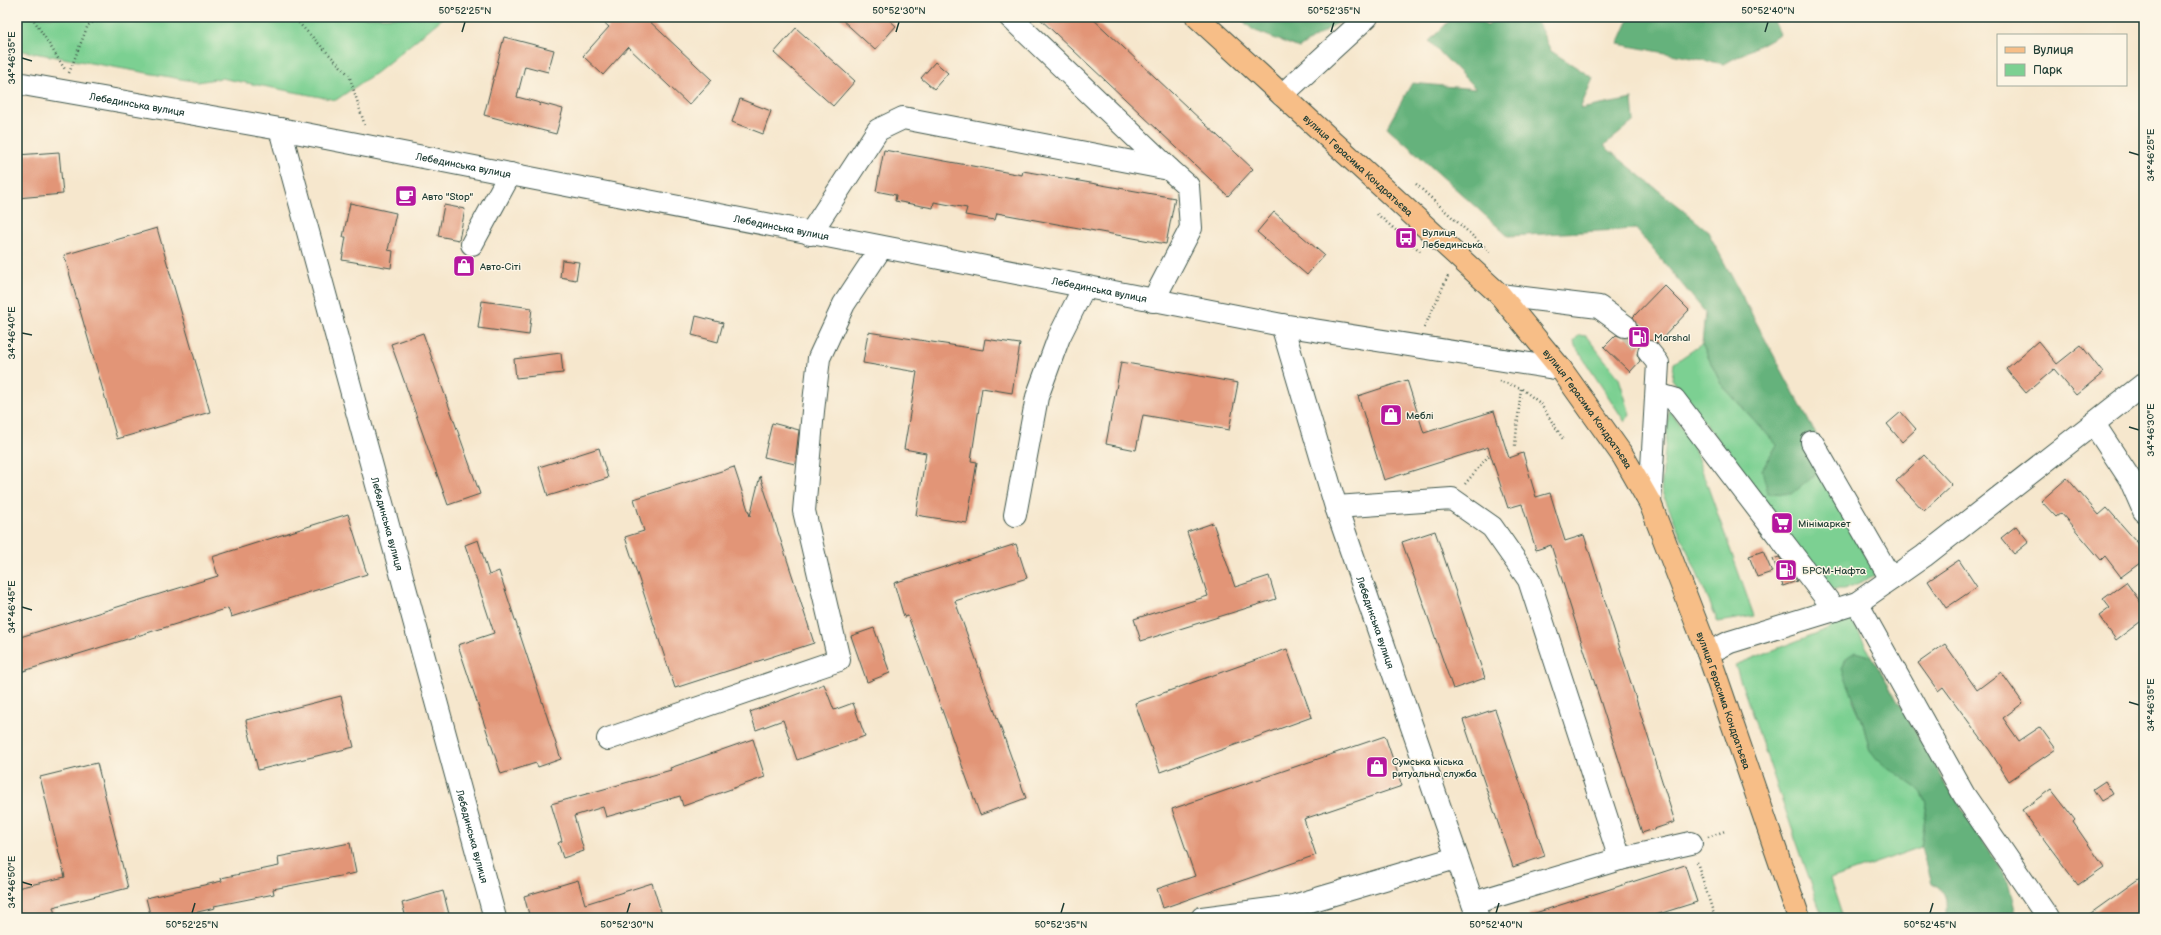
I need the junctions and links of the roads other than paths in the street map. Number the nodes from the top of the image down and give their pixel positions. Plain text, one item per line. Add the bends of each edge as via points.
1 (1010, 17) edge
2 (1197, 17) edge
3 (1367, 17) edge
4 (17, 83) edge
5 (1282, 95) junction
6 (280, 130) junction
7 (1169, 169) junction
8 (510, 174) junction
9 (810, 234) junction
10 (472, 244) dead end
11 (881, 248) junction
12 (1084, 288) junction
13 (1500, 295) junction
14 (1152, 301) junction
15 (1282, 325) junction
16 (1625, 326) tunnel mouth
17 (1649, 352) tunnel mouth
18 (1561, 370) junction
19 (1657, 394) junction
20 (2139, 396) edge
21 (2094, 424) junction
22 (1812, 442) dead end
23 (1650, 503) junction
24 (1336, 507) junction
25 (2144, 511) edge
26 (1015, 515) dead end
27 (1891, 579) junction
28 (1857, 604) junction
29 (1835, 610) junction
30 (1708, 653) junction
31 (608, 739) dead end
32 (1691, 843) road end
33 (1456, 858) junction
34 (1620, 859) junction
35 (1476, 911) edge
36 (1293, 912) edge
37 (496, 918) edge
38 (1202, 918) edge
39 (1799, 918) edge
40 (2048, 918) edge

1 - 7 street
2 - 5 main road, вулиця Герасима Кондратьєва
3 - 5 street
4 - 6 street, Лебединська вулиця via 66,83
5 - 13 main road, вулиця Герасима Кондратьєва
6 - 8 street, Лебединська вулиця
6 - 37 street, Лебединська вулиця
7 - 9 street via 903,118 878,130
7 - 14 street via 1188,186 1191,228
8 - 9 street, Лебединська вулиця
8 - 10 street
9 - 11 street, Лебединська вулиця
11 - 12 street, Лебединська вулиця
11 - 31 street via 844,304 819,358 813,411 804,511 839,660
12 - 14 street, Лебединська вулиця
12 - 26 street via 1059,337 1037,397
13 - 16 street via 1599,307
13 - 18 main road, вулиця Герасима Кондратьєва
14 - 15 street, Лебединська вулиця
15 - 18 street, Лебединська вулиця
15 - 24 street, Лебединська вулиця
17 - 19 street via 1658,363
18 - 23 main road, вулиця Герасима Кондратьєва via 1623,456
19 - 23 street
19 - 29 street via 1674,399
20 - 21 street
21 - 25 street via 2130,480
21 - 27 street
22 - 27 street
23 - 30 main road, вулиця Герасима Кондратьєва
24 - 33 street, Лебединська вулиця
24 - 34 street via 1452,499 1492,527 1529,580
27 - 28 street
28 - 29 street
28 - 40 street via 1964,795
29 - 30 street via 1730,642
30 - 39 main road, вулиця Герасима Кондратьєва
32 - 34 street
33 - 35 street, Лебединська вулиця
33 - 36 street
34 - 35 street
36 - 38 street

